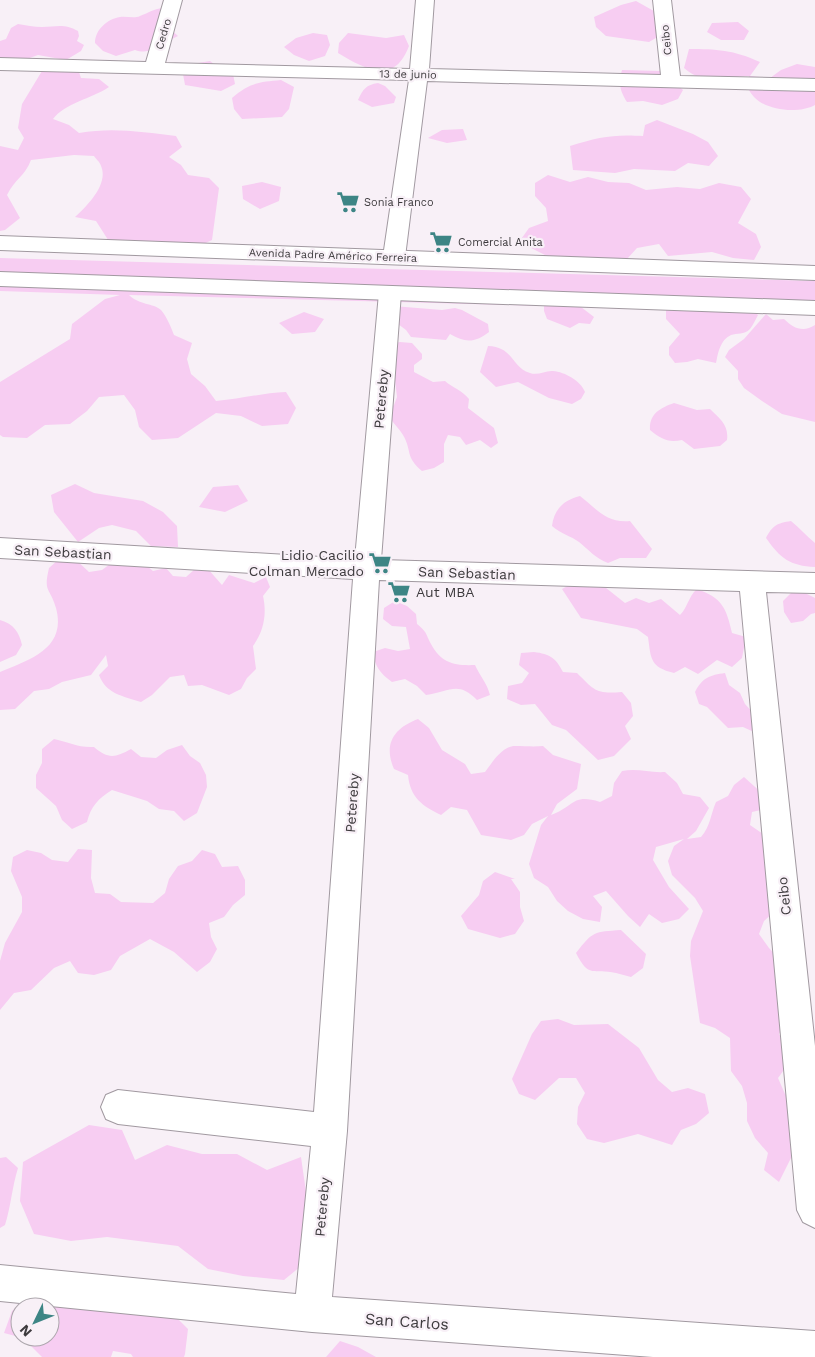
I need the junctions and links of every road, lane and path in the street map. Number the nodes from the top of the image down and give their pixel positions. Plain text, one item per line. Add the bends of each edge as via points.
1 (173, 0) edge
2 (425, 0) edge
3 (662, 0) edge
4 (0, 64) edge
5 (154, 68) junction
6 (419, 74) junction
7 (670, 80) junction
8 (815, 85) edge
9 (0, 243) edge
10 (394, 257) junction
11 (815, 273) edge
12 (0, 279) edge
13 (390, 293) junction
14 (815, 308) edge
15 (0, 548) edge
16 (367, 570) junction
17 (752, 582) junction
18 (815, 583) edge
19 (118, 1107) dead end
20 (330, 1131) junction
21 (815, 1210) edge
22 (0, 1283) edge
23 (312, 1314) junction
24 (815, 1350) edge

1 - 5 street, Cedro
2 - 6 street
3 - 7 street, Ceibo
4 - 5 street, 13 de junio
5 - 6 street, 13 de junio
6 - 7 street, 13 de junio
6 - 10 street
7 - 8 street, 13 de junio
9 - 10 street, Avenida Padre Américo Ferreira
10 - 11 street, Avenida Padre Américo Ferreira
12 - 13 street
13 - 14 street
13 - 16 street, Petereby
15 - 16 street, San Sebastian
16 - 17 street, San Sebastian
16 - 20 street, Petereby
17 - 18 street, San Sebastian
17 - 21 street, Ceibo
19 - 20 street
20 - 23 street, Petereby
22 - 23 street, San Carlos
23 - 24 street, San Carlos

